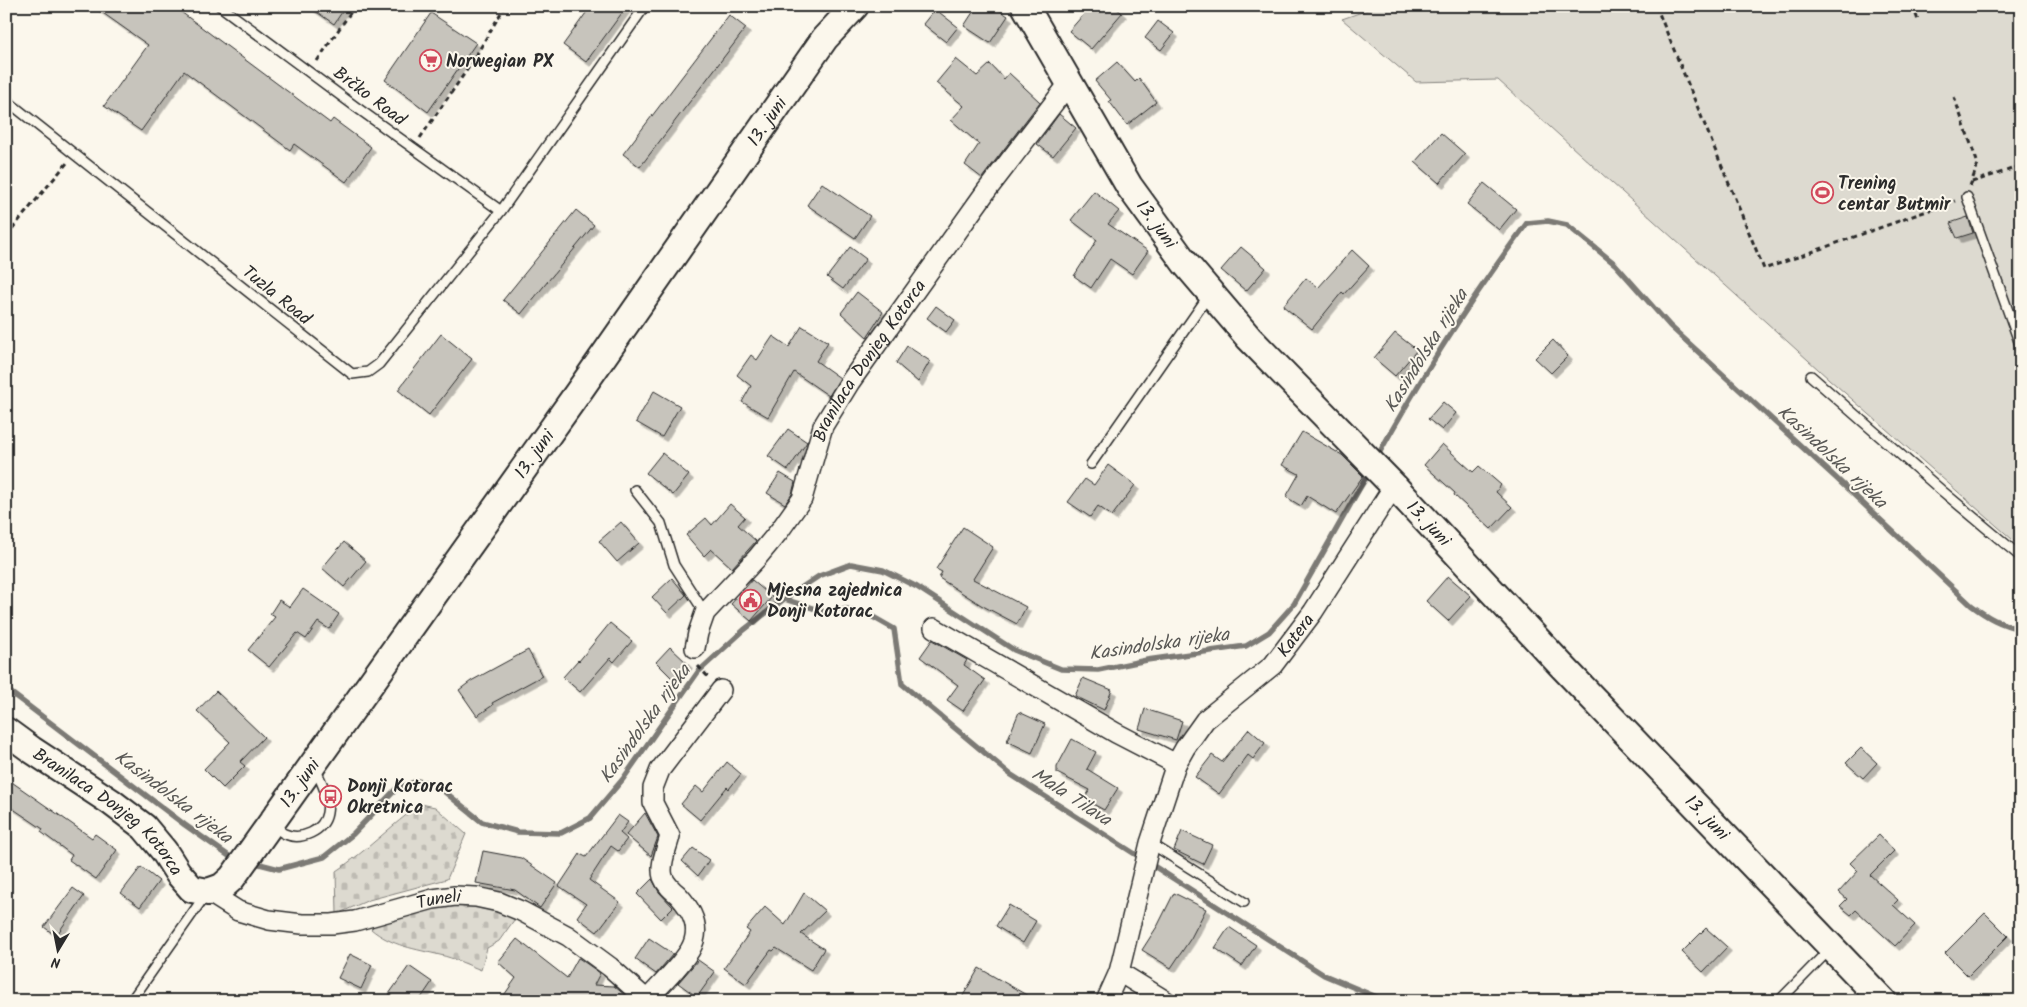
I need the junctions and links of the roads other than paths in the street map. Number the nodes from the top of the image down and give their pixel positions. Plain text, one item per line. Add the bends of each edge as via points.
1 (220, 6) edge
2 (645, 6) edge
3 (855, 6) edge
4 (1025, 6) edge
5 (1070, 82) junction
6 (6, 100) edge
7 (1966, 197) road end
8 (501, 211) junction
9 (1211, 293) junction
10 (2021, 347) edge
11 (1811, 376) dead end
12 (1091, 464) dead end
13 (1388, 480) junction
14 (635, 490) dead end
15 (2021, 557) edge
16 (705, 613) junction
17 (934, 628) dead end
18 (696, 656) road end
19 (721, 690) dead end
20 (6, 730) edge
21 (313, 764) junction
22 (1176, 764) junction
23 (272, 822) junction
24 (1149, 847) junction
25 (208, 892) junction
26 (1244, 902) dead end
27 (1832, 947) junction
28 (1120, 972) junction
29 (648, 1000) edge
30 (131, 1001) edge
31 (1106, 1001) edge
32 (1166, 1001) edge
33 (1779, 1001) edge
34 (1883, 1001) edge

1 - 8 lane, Brčko Road
2 - 8 lane
3 - 21 street, 13. juni via 825,38 577,394
4 - 5 street, 13. juni
5 - 9 street, 13. juni via 1129,186
5 - 16 street, Branilaca Donjeg Kotorca via 987,190 850,382 823,426 802,499 757,558
6 - 8 lane, Tuzla Road via 352,374 368,372 379,364
7 - 10 lane
9 - 12 lane
9 - 13 street, 13. juni via 1249,338
11 - 15 lane
13 - 22 street, Katera via 1313,612 1273,665 1204,720
13 - 27 street, 13. juni
14 - 16 lane via 661,523 674,566
16 - 18 street, Branilaca Donjeg Kotorca via 698,633
17 - 22 street
19 - 29 street via 660,770 653,788 654,803 670,836 663,859 663,876 666,884 691,910 696,926 689,951
20 - 25 street, Branilaca Donjeg Kotorca via 144,827 192,889
21 - 23 street, 13. juni
21 - 23 lane via 327,797 327,814 318,829 300,838 283,834
22 - 24 street, Katera
23 - 25 street, 13. juni via 232,878 222,887
24 - 26 lane
24 - 28 street, Katera
25 - 29 street, Tuneli via 238,911 269,920 302,924 354,921 433,899 476,896 521,911 568,936
25 - 30 lane
27 - 33 lane
27 - 34 street, 13. juni
28 - 31 street, Katera
28 - 32 street

